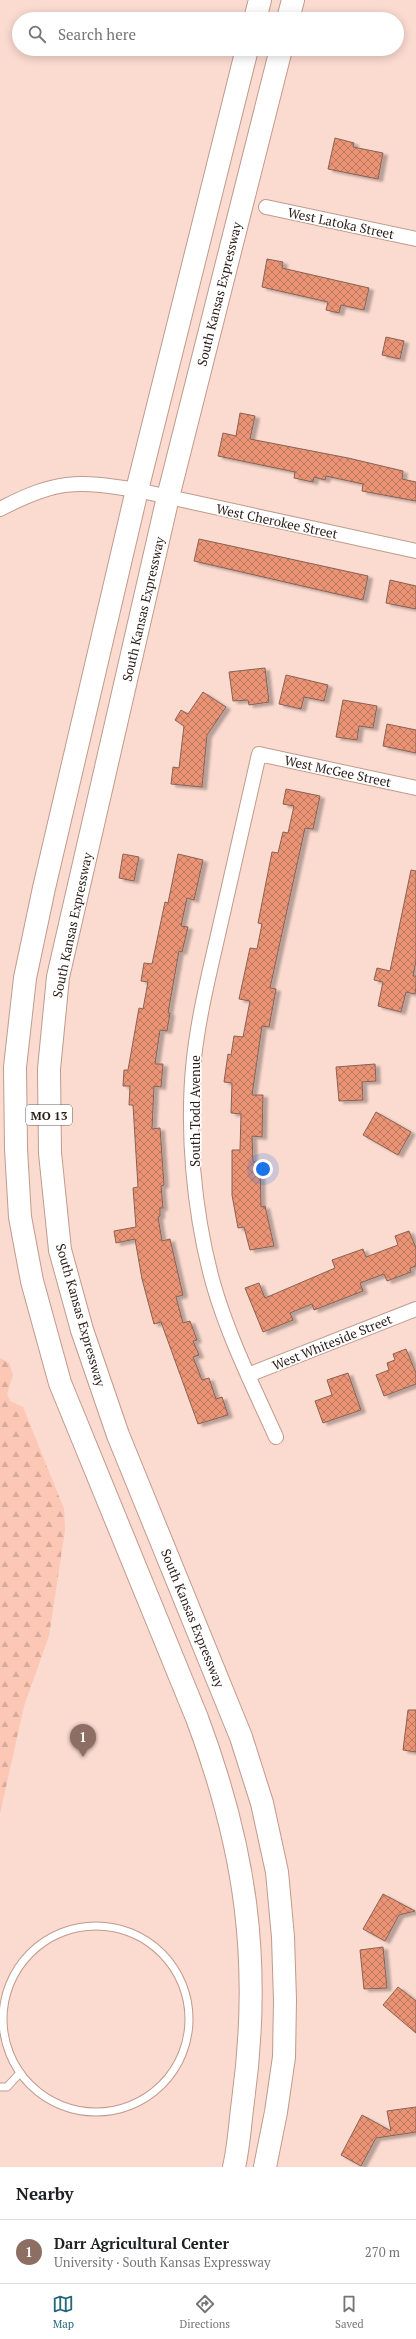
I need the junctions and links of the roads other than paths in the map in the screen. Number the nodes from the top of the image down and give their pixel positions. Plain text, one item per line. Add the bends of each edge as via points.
1 (260, 0) edge
2 (293, 0) edge
3 (257, 12) edge
4 (290, 12) edge
5 (245, 56) edge
6 (279, 56) edge
7 (266, 207) dead end
8 (416, 239) edge
9 (137, 490) junction
10 (168, 498) junction
11 (0, 509) edge
12 (416, 551) edge
13 (259, 754) joint
14 (416, 788) edge
15 (416, 1309) edge
16 (248, 1376) junction
17 (276, 1437) dead end
18 (20, 2073) junction
19 (0, 2087) edge
20 (234, 2167) edge
21 (265, 2167) edge

1 - 3 main road
2 - 4 main road
5 - 9 main road, MO 13
6 - 10 main road, South Kansas Expressway / MO 13
7 - 8 street, West Latoka Street
9 - 10 street, West Cherokee Street
9 - 11 street, West Cherokee Street via 91,483 69,483 31,494
9 - 20 main road, MO 13 via 44,888 26,978 15,1067 16,1149 20,1217 32,1281 60,1383 217,1772 231,1825 245,1900 252,1994 249,2056
10 - 12 street, West Cherokee Street
10 - 21 main road, South Kansas Expressway / MO 13 via 58,977 49,1069 50,1154 60,1250 82,1330 118,1435 241,1737 262,1803 277,1872 284,1937 284,2057
13 - 14 street, West McGee Street
13 - 16 street, South Todd Avenue via 206,990 194,1059 192,1090 195,1179 202,1234 221,1307
15 - 16 street, West Whiteside Street
16 - 17 street, South Todd Avenue
18 - 18 lane via 7,2047 2,2018 7,1989 21,1963 42,1942 69,1929 98,1926 127,1931 153,1945 173,1966 185,1993 189,2016 187,2040 178,2062 169,2075 147,2096 118,2108 102,2111 79,2110 50,2099 36,2090
18 - 19 lane via 7,2087

